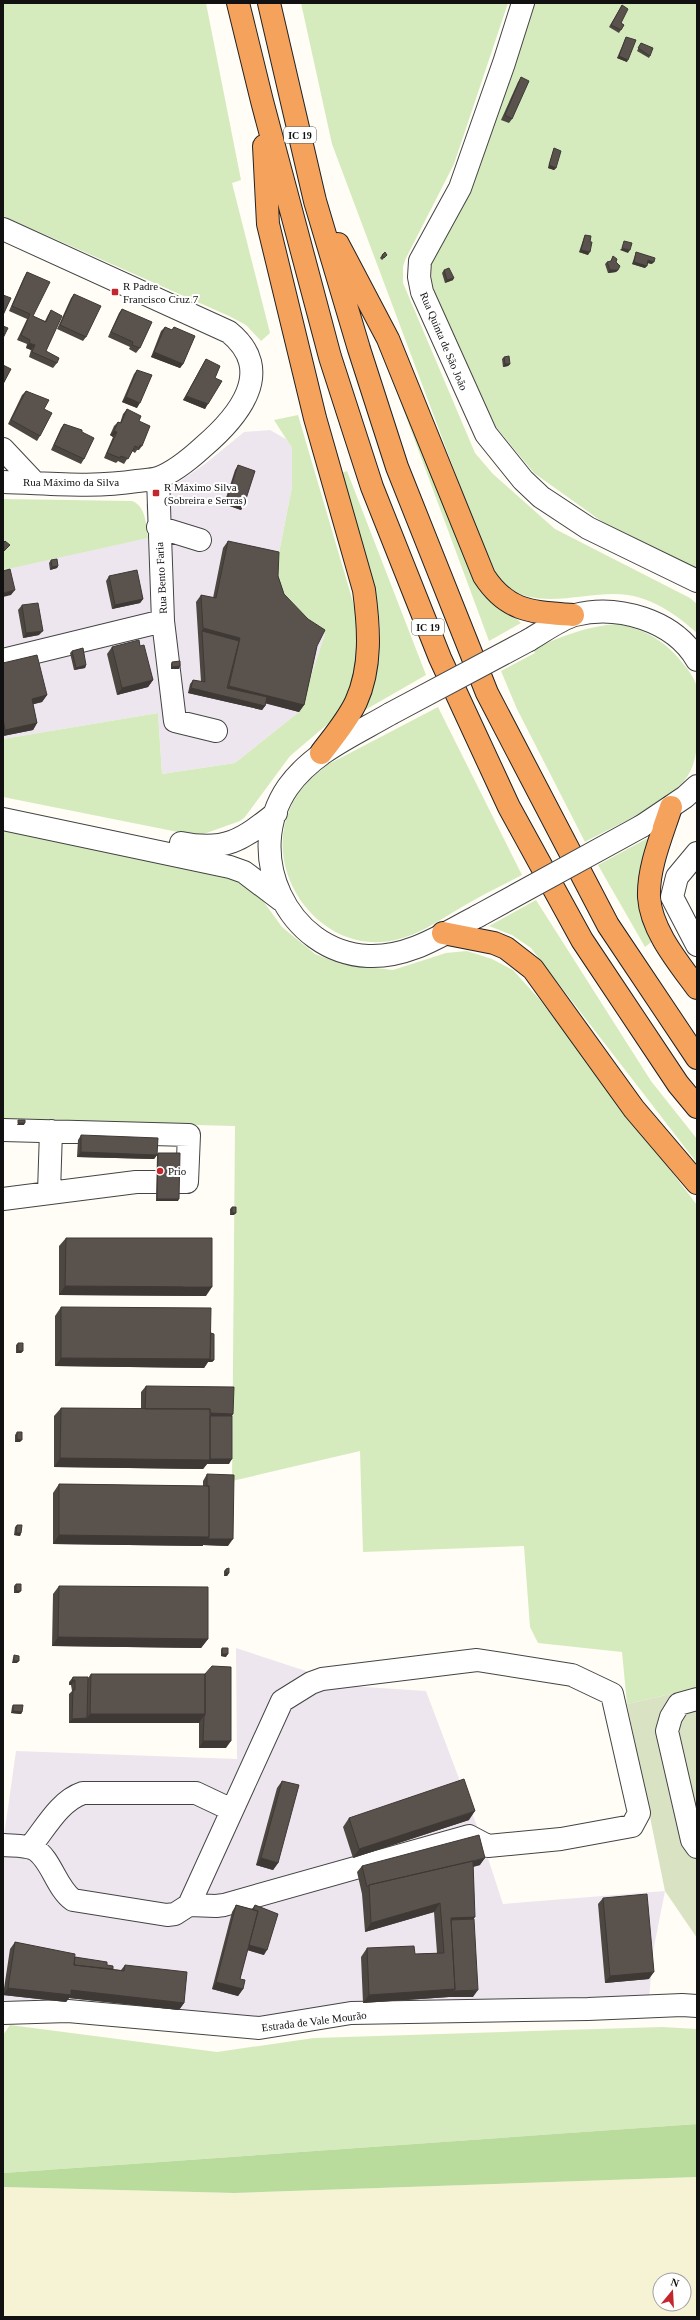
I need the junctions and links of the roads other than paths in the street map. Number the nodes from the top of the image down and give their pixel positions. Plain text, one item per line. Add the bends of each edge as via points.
1 (238, 3) edge
2 (269, 3) edge
3 (523, 3) edge
4 (262, 101) junction
5 (316, 201) junction
6 (3, 229) edge
7 (4, 457) edge
8 (158, 478) junction
9 (3, 482) edge
10 (35, 482) junction
11 (158, 527) junction
12 (200, 540) dead end
13 (697, 581) edge
14 (573, 615) junction
15 (163, 621) junction
16 (3, 660) edge
17 (697, 660) edge
18 (216, 731) dead end
19 (321, 753) junction
20 (696, 786) edge
21 (3, 805) edge
22 (671, 807) junction
23 (276, 813) junction
24 (3, 819) edge
25 (697, 853) edge
26 (281, 900) junction
27 (443, 933) junction
28 (697, 945) edge
29 (697, 988) edge
30 (697, 1058) edge
31 (697, 1107) edge
32 (3, 1130) edge
33 (51, 1131) junction
34 (697, 1183) edge
35 (49, 1192) junction
36 (3, 1199) edge
37 (697, 1699) edge
38 (232, 1810) junction
39 (3, 1845) edge
40 (30, 1847) junction
41 (697, 1847) edge
42 (189, 1905) junction
43 (697, 2006) edge
44 (3, 2013) edge

1 - 4 highway, IC 19
2 - 5 highway, IC 19
3 - 13 street, Rua Quinta de São João via 460,188 420,261 419,277 422,292 486,434 523,480 541,497 588,528
4 - 19 highway via 268,224 315,418 364,590 368,618 367,662 356,702
4 - 31 highway, IC 19 via 330,357 372,487 440,658 509,807 582,940 678,1084
5 - 14 highway via 388,339 484,576 500,596 519,609
5 - 30 highway, IC 19 via 359,350 397,467 487,693 608,925
6 - 8 street, Rua Máximo da Silva via 229,332 245,347 250,363 248,392 232,420 190,458
7 - 10 street
8 - 10 street, Rua Máximo da Silva via 116,484
8 - 11 street, Rua Bento Faria
9 - 10 street, Rua Máximo da Silva
11 - 12 street
11 - 15 street, Rua Bento Faria
14 - 17 street via 604,611 647,620 674,635
14 - 19 street, bridge
15 - 16 street
15 - 18 street, Rua Bento Faria via 175,721
19 - 23 street via 287,788
20 - 22 street
21 - 23 street via 80,824 209,847 234,842 248,835
22 - 27 street, bridge via 642,826
22 - 29 highway via 654,863 649,898 659,928 672,954
23 - 26 street via 270,834 269,856 272,875
24 - 26 street via 230,867 244,872
25 - 28 street via 677,876 672,897
26 - 27 street via 303,928 330,947 344,952 368,956 405,952
27 - 34 highway via 494,943 506,948 533,969 634,1109
32 - 33 street
33 - 35 street
33 - 35 street via 189,1135 187,1182 136,1182
35 - 36 street
37 - 41 street via 679,1704 671,1717 667,1731 692,1840
38 - 40 street via 196,1793 83,1793 64,1804
38 - 42 street
38 - 42 street via 282,1701 311,1682 477,1660 572,1675 612,1694 639,1813 632,1826 561,1839 488,1846 469,1836 224,1905
39 - 40 street
40 - 42 street via 42,1855 65,1895 73,1900 167,1915 180,1912
43 - 44 street, Estrada de Vale Mourão via 351,2013 259,2028 68,2011

